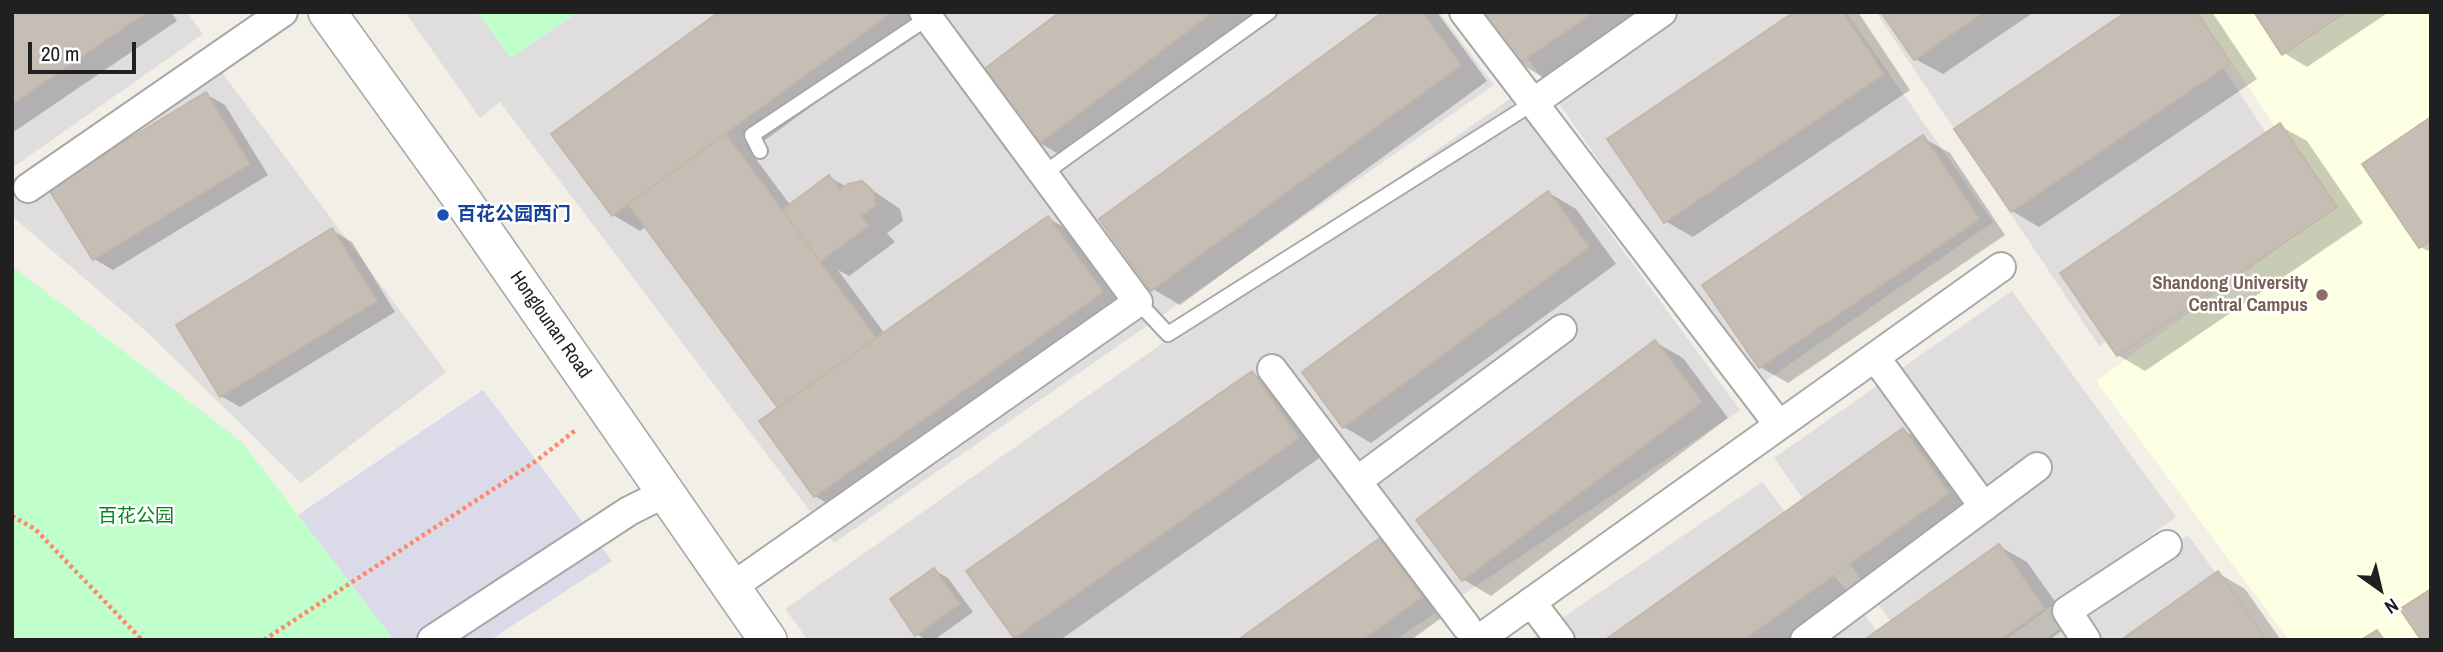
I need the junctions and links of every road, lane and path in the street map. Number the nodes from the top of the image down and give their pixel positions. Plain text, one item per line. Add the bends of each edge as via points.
1 (283, 12) edge
2 (327, 12) edge
3 (1269, 12) edge
4 (1464, 12) edge
5 (1662, 12) edge
6 (929, 14) edge
7 (1534, 103) junction
8 (760, 150) dead end
9 (1043, 174) junction
10 (28, 188) dead end
11 (2001, 267) dead end
12 (1138, 302) junction
13 (1562, 329) dead end
14 (1875, 357) junction
15 (1272, 369) dead end
16 (583, 424) dead end
17 (1780, 425) junction
18 (2038, 467) dead end
19 (1357, 481) junction
20 (667, 492) junction
21 (1984, 507) junction
22 (12, 516) edge
23 (2167, 545) dead end
24 (732, 587) junction
25 (1522, 609) junction
26 (1464, 635) edge
27 (142, 640) edge
28 (264, 640) edge
29 (432, 640) edge
30 (768, 640) edge
31 (1560, 640) edge
32 (1805, 640) edge
33 (2086, 640) edge

1 - 10 street
2 - 20 street, Honglounan Road
3 - 9 lane
4 - 7 street
5 - 7 street
6 - 8 lane via 752,135
6 - 9 street
7 - 12 lane via 1168,334
7 - 17 street
9 - 12 street
11 - 14 street
12 - 24 street
13 - 19 street
14 - 17 street
14 - 21 street
15 - 19 street
16 - 28 path via 536,461
17 - 25 street
18 - 21 street
19 - 26 street
20 - 24 street, Honglounan Road
20 - 29 street via 629,511
21 - 32 street
22 - 27 path via 35,530
23 - 33 street via 2067,611
24 - 30 street, Honglounan Road
25 - 26 street
25 - 31 street

